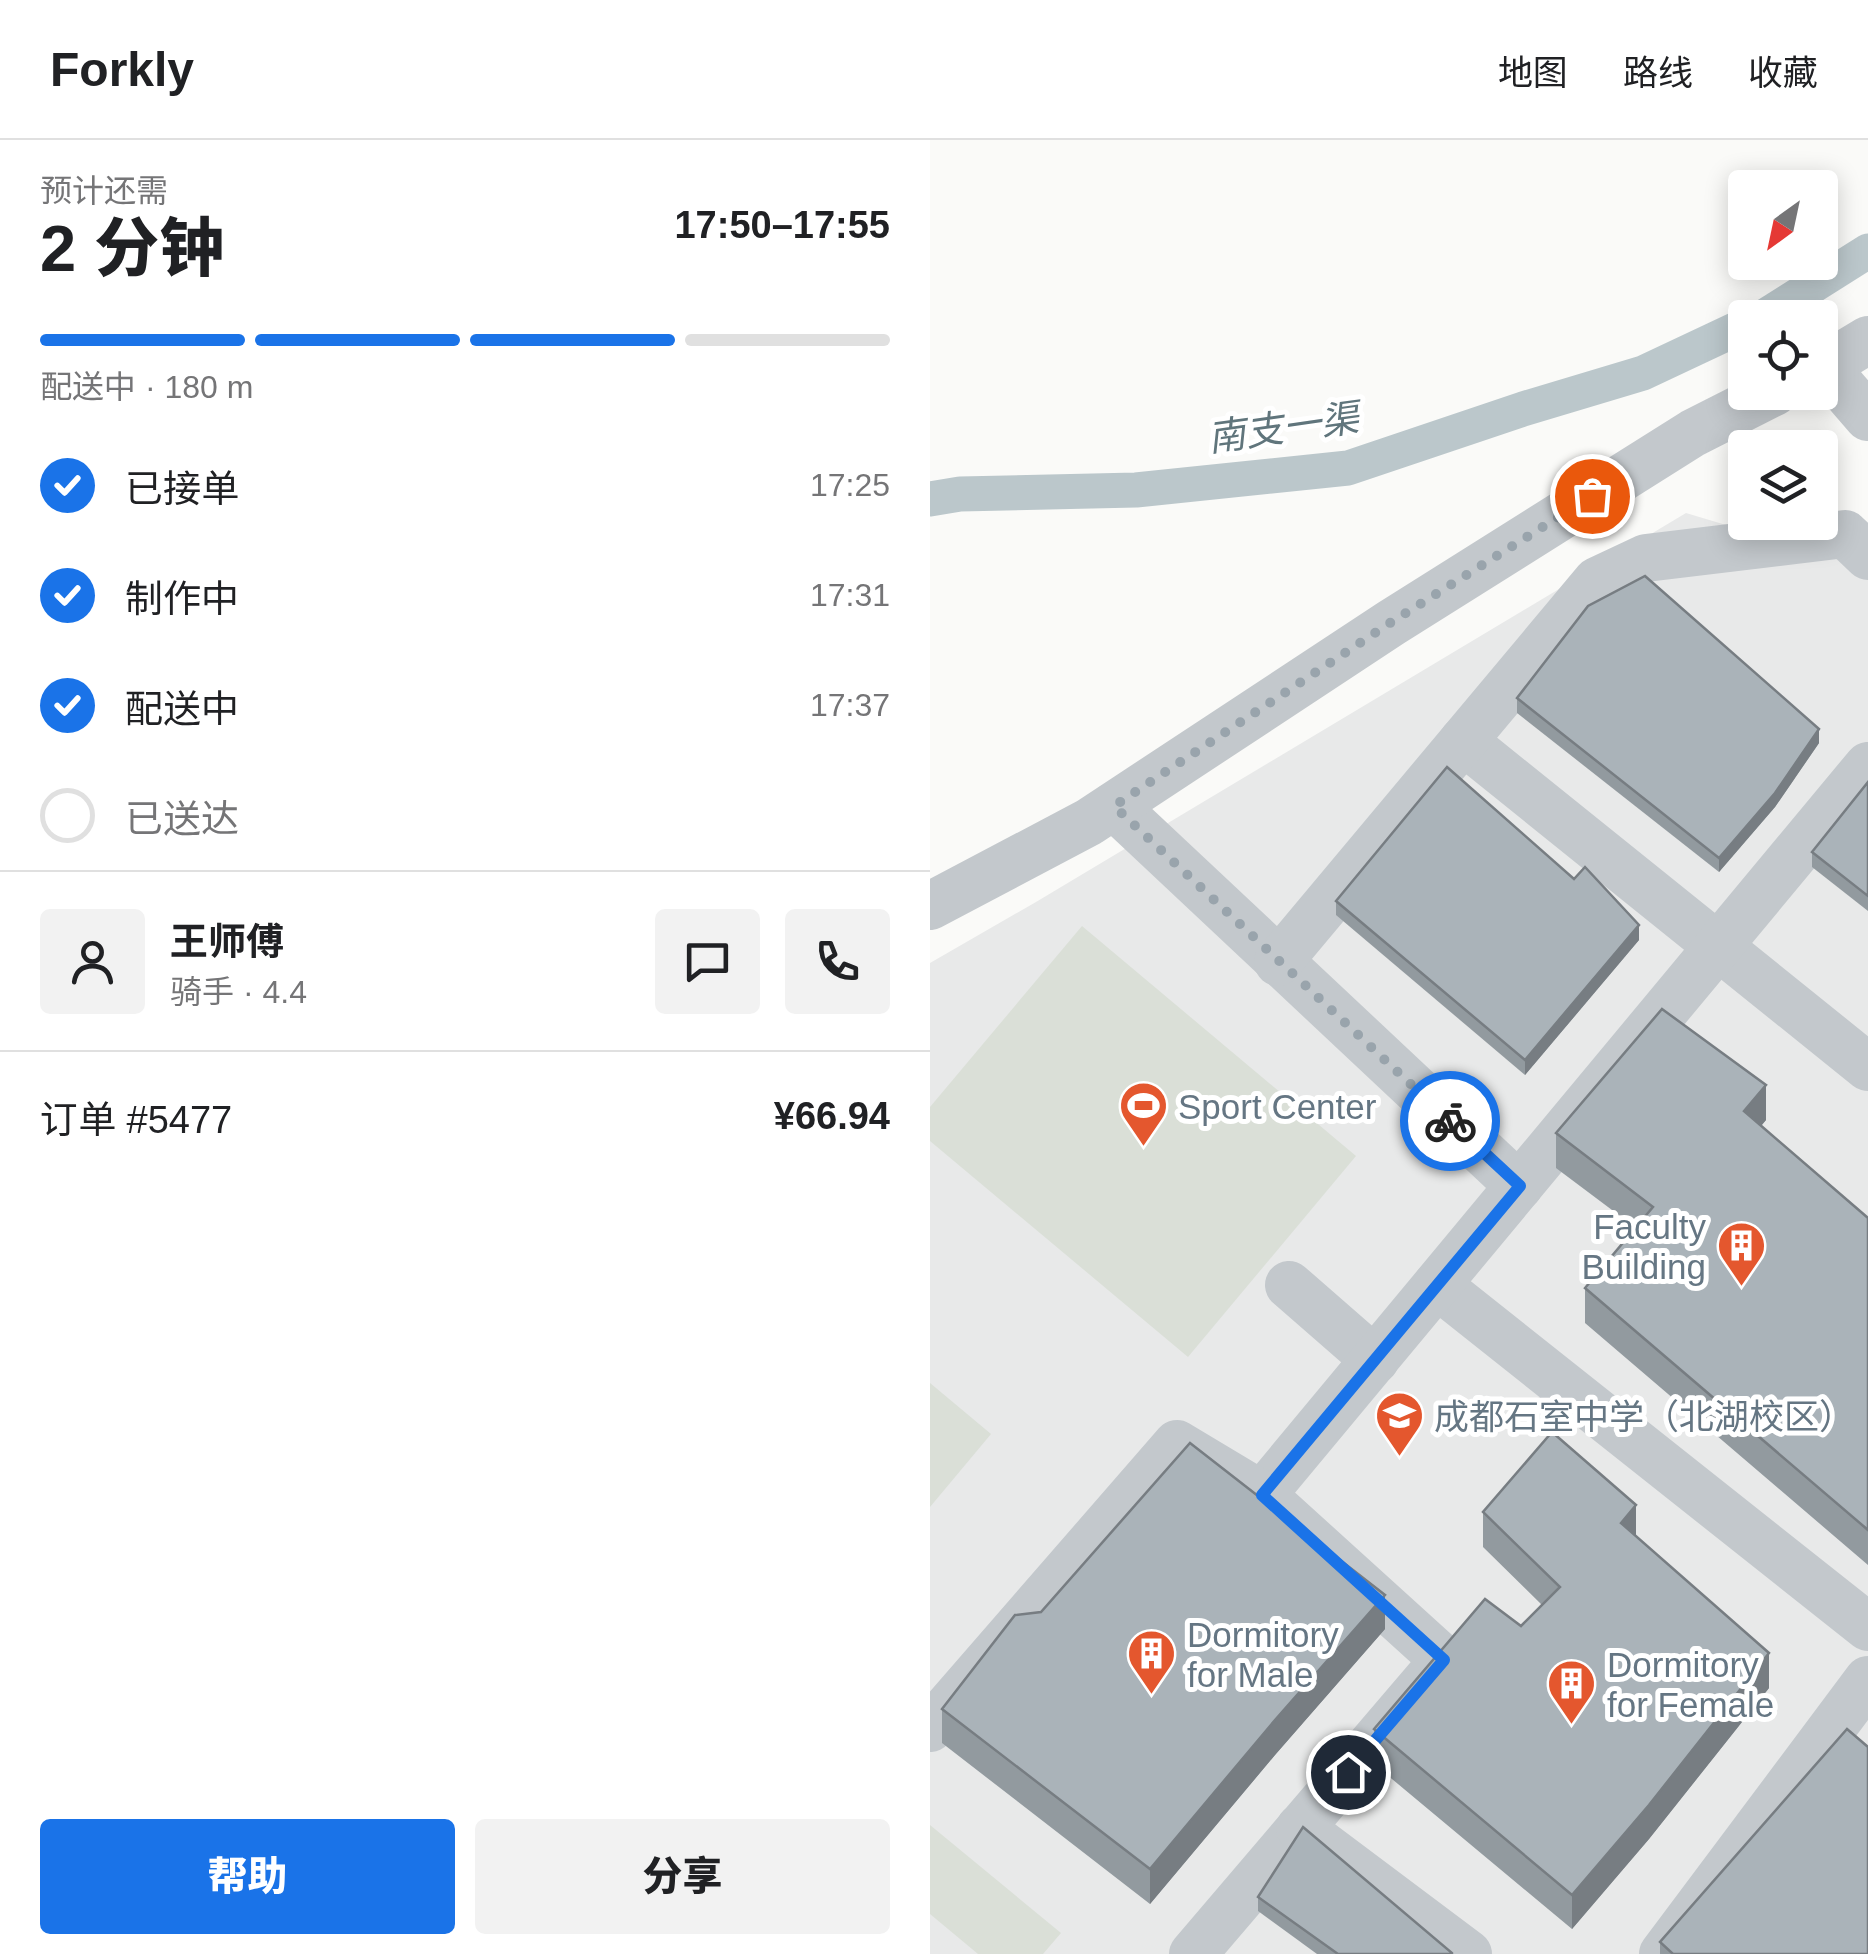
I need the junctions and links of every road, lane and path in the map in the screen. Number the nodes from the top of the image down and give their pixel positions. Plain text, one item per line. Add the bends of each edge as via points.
1 (1868, 340) edge
2 (1838, 358) edge
3 (1838, 384) edge
4 (1738, 410) edge
5 (1868, 417) edge
6 (1868, 556) edge
7 (1462, 742) junction
8 (1868, 766) edge
9 (1114, 806) junction
10 (930, 906) edge
11 (1718, 947) junction
12 (1278, 962) junction
13 (1868, 1067) edge
14 (1520, 1186) junction
15 (1437, 1285) junction
16 (1289, 1286) dead end
17 (1375, 1360) junction
18 (1262, 1495) junction
19 (1868, 1627) edge
20 (1868, 1680) edge
21 (930, 1728) edge
22 (1300, 1828) junction
23 (1193, 1954) edge
24 (1468, 1954) edge
25 (1663, 1954) edge

1 - 2 street
3 - 5 street
4 - 9 street via 1390,623
6 - 7 street via 1845,534 1646,558 1597,580
7 - 11 street
7 - 12 street
8 - 11 street
9 - 10 street
9 - 12 street
11 - 13 street
11 - 14 street
12 - 14 street
14 - 15 street
15 - 17 street
15 - 19 street
16 - 17 street
17 - 18 street
18 - 21 street via 1177,1444
18 - 22 street via 1444,1660
20 - 25 street
22 - 23 street
22 - 24 street

